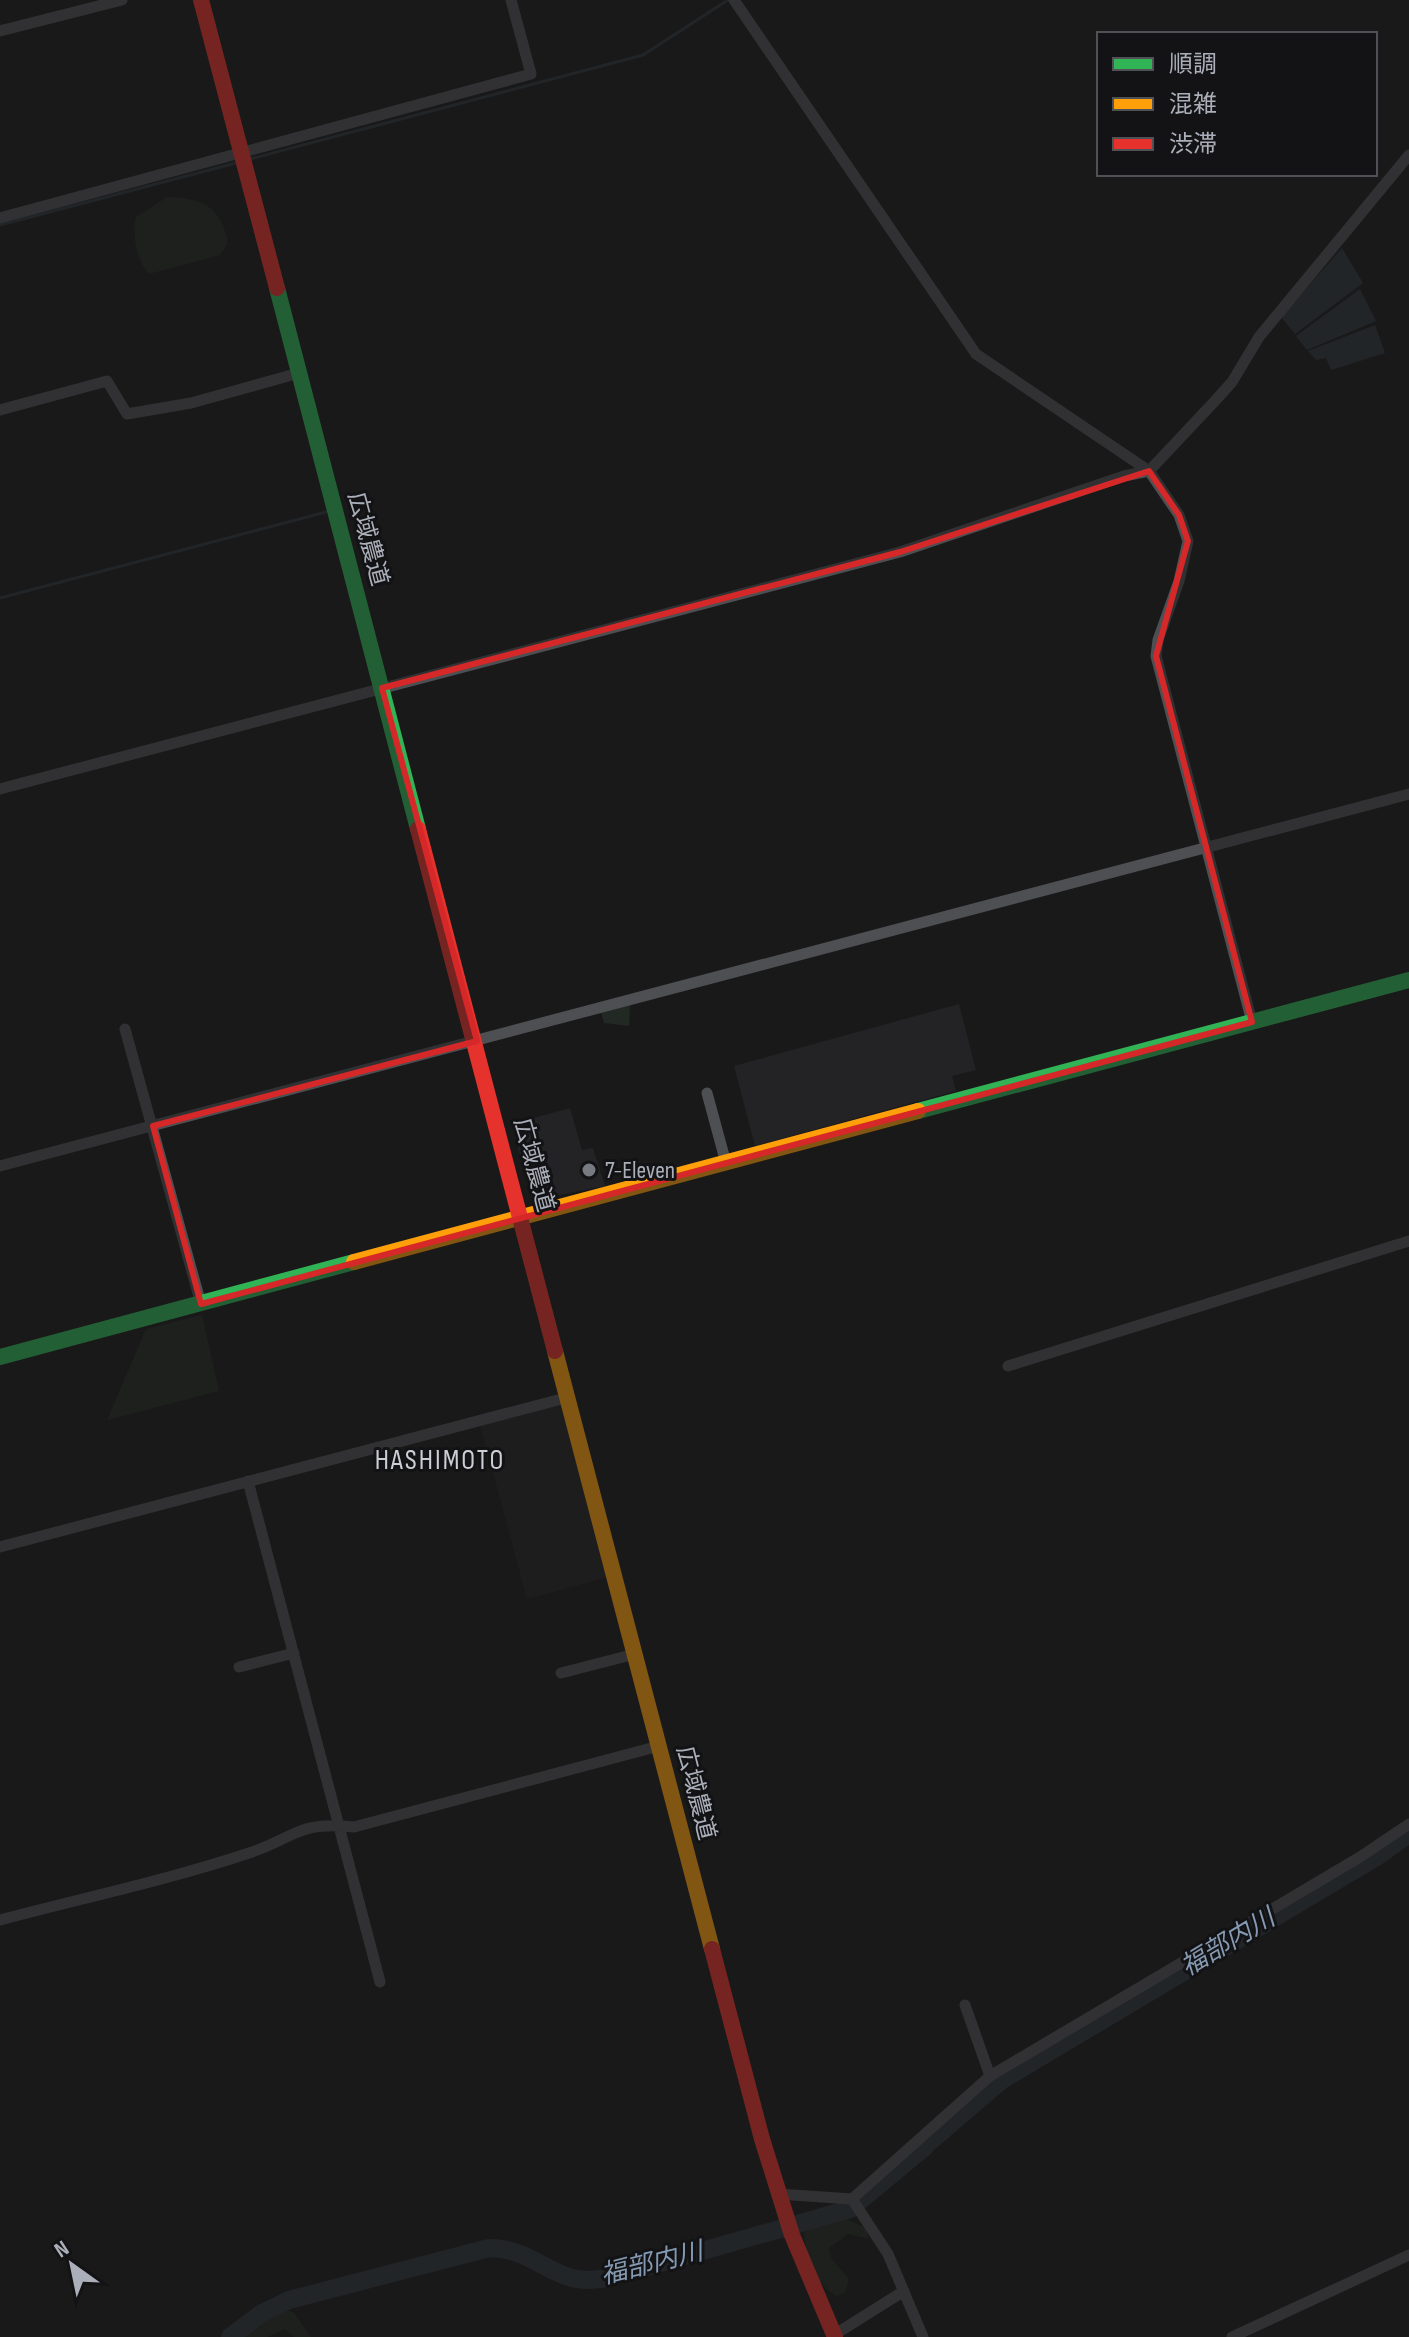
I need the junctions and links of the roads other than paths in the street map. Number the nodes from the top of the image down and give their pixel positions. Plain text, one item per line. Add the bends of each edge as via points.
1 (122, 0) edge
2 (201, 0) edge
3 (511, 0) edge
4 (735, 2) edge
5 (0, 31) edge
6 (242, 154) junction
7 (1409, 155) edge
8 (0, 218) edge
9 (299, 373) junction
10 (0, 410) edge
11 (1149, 471) junction
12 (382, 688) junction
13 (0, 789) edge
14 (1409, 794) edge
15 (1206, 848) junction
16 (1409, 980) edge
17 (1252, 1022) junction
18 (125, 1029) dead end
19 (477, 1041) junction
20 (707, 1093) dead end
21 (153, 1126) junction
22 (726, 1163) junction
23 (0, 1166) edge
24 (523, 1217) junction
25 (1409, 1241) edge
26 (201, 1304) junction
27 (0, 1357) edge
28 (1008, 1366) dead end
29 (569, 1397) junction
30 (248, 1481) junction
31 (0, 1547) edge
32 (294, 1653) junction
33 (635, 1654) junction
34 (239, 1667) dead end
35 (561, 1673) dead end
36 (659, 1746) junction
37 (1409, 1824) edge
38 (339, 1825) junction
39 (0, 1920) edge
40 (380, 1982) dead end
41 (965, 2005) dead end
42 (990, 2076) junction
43 (778, 2194) junction
44 (854, 2203) junction
45 (1409, 2255) edge
46 (904, 2291) junction
47 (835, 2336) edge
48 (923, 2337) edge
49 (1232, 2337) edge

1 - 5 street
2 - 6 street, 広域農道
3 - 6 street via 531,74
4 - 11 street via 976,354
6 - 8 street
6 - 9 street, 広域農道
7 - 11 street via 1259,337 1232,382
9 - 10 street via 191,403 127,414 107,381
9 - 12 street, 広域農道
11 - 12 street via 900,552
11 - 15 street via 1179,515 1188,541 1156,656
12 - 13 street
12 - 19 street, 広域農道
14 - 15 street
15 - 17 street
15 - 19 street
16 - 17 street
17 - 22 street
18 - 21 street
19 - 21 street
19 - 24 street, 広域農道
20 - 22 street
21 - 23 street
21 - 26 street
22 - 24 street
24 - 26 street
24 - 29 street, 広域農道
25 - 28 street
26 - 27 street
29 - 30 street
29 - 33 street, 広域農道
30 - 31 street
30 - 32 street
32 - 34 street
32 - 38 street
33 - 35 street
33 - 36 street, 広域農道
36 - 38 street via 354,1827
36 - 43 street, 広域農道
37 - 42 street
38 - 39 street via 299,1829 252,1852
38 - 40 street
41 - 42 street
42 - 44 street
43 - 44 street
43 - 47 street, 広域農道
44 - 46 street via 888,2254
45 - 49 street
46 - 47 street
46 - 48 street

